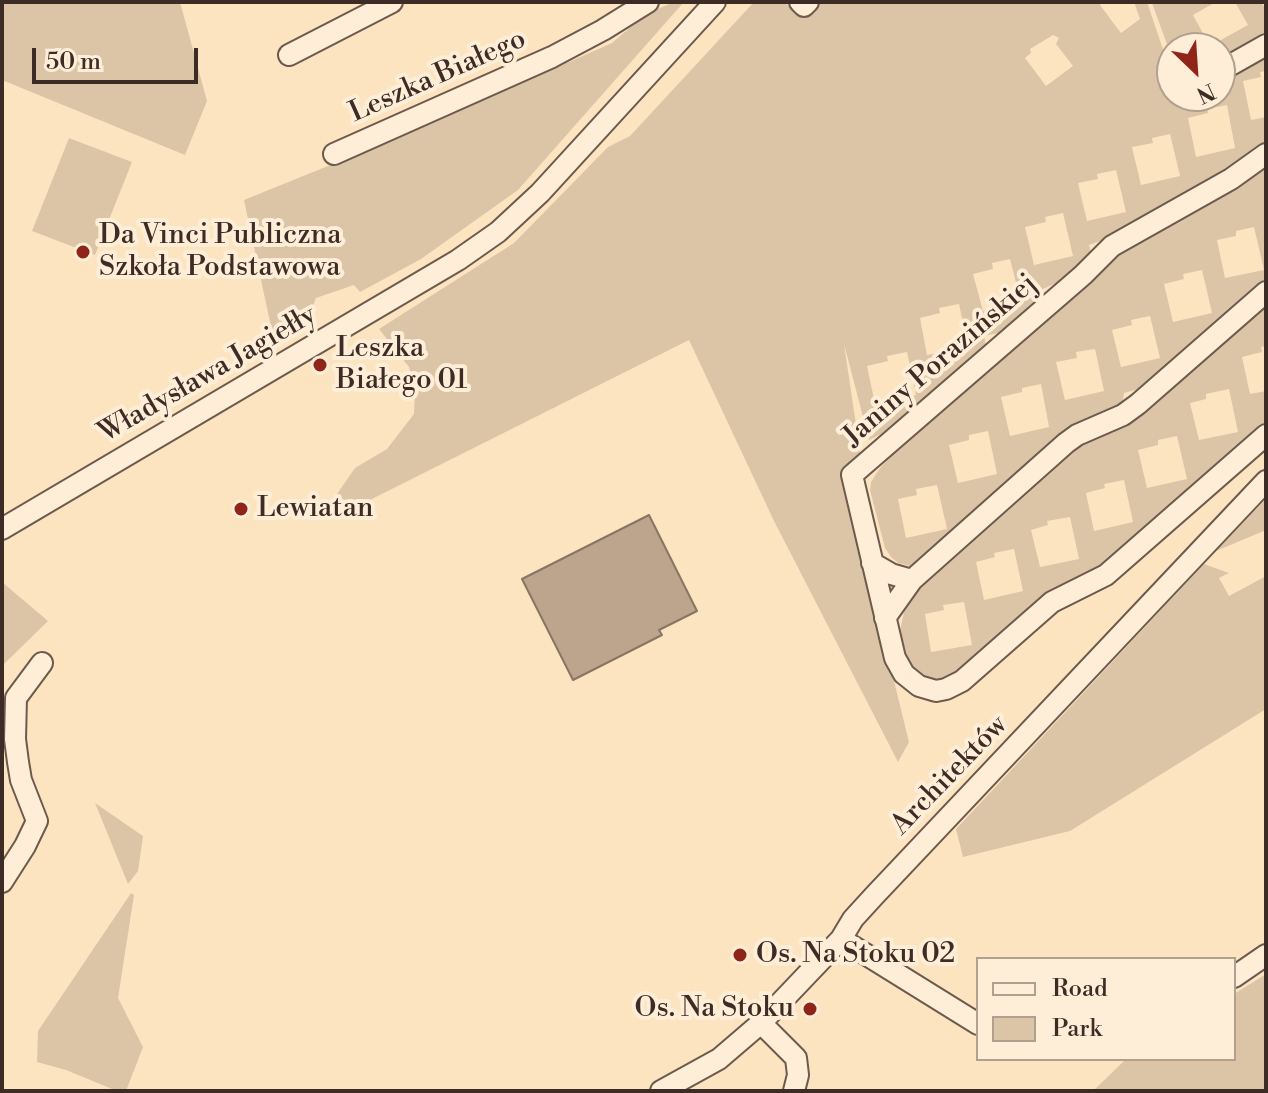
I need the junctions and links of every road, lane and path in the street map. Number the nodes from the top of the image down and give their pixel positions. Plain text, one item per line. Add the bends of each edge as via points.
1 (392, 2) edge
2 (648, 2) edge
3 (715, 2) edge
4 (800, 2) edge
5 (808, 2) edge
6 (1266, 45) edge
7 (289, 55) dead end
8 (1236, 62) edge
9 (334, 154) dead end
10 (1266, 154) edge
11 (1266, 292) edge
12 (1266, 435) edge
13 (1266, 481) edge
14 (2, 529) edge
15 (872, 563) junction
16 (912, 580) junction
17 (885, 618) junction
18 (42, 663) dead end
19 (2, 882) edge
20 (841, 939) junction
21 (1266, 955) edge
22 (1236, 976) edge
23 (761, 1023) junction
24 (976, 1023) edge
25 (661, 1091) edge
26 (794, 1091) edge

1 - 7 street
2 - 9 street, Leszka Białego via 552,57
3 - 14 street, Władysława Jagiełły via 498,232
4 - 5 street
6 - 8 street
10 - 15 street, Janiny Porazińskiej via 1112,246 852,475
11 - 16 street via 1138,404 1066,443
12 - 17 street, Janiny Porazińskiej via 1106,575 1052,602 946,689 919,686 904,674
13 - 20 street, Architektów via 874,896
15 - 16 street
15 - 17 street, Janiny Porazińskiej
16 - 17 street
18 - 19 street via 16,698 19,771 37,821
20 - 23 street, Architektów
20 - 24 street
21 - 22 street
23 - 25 street, Architektów via 719,1059
23 - 26 street via 796,1058

